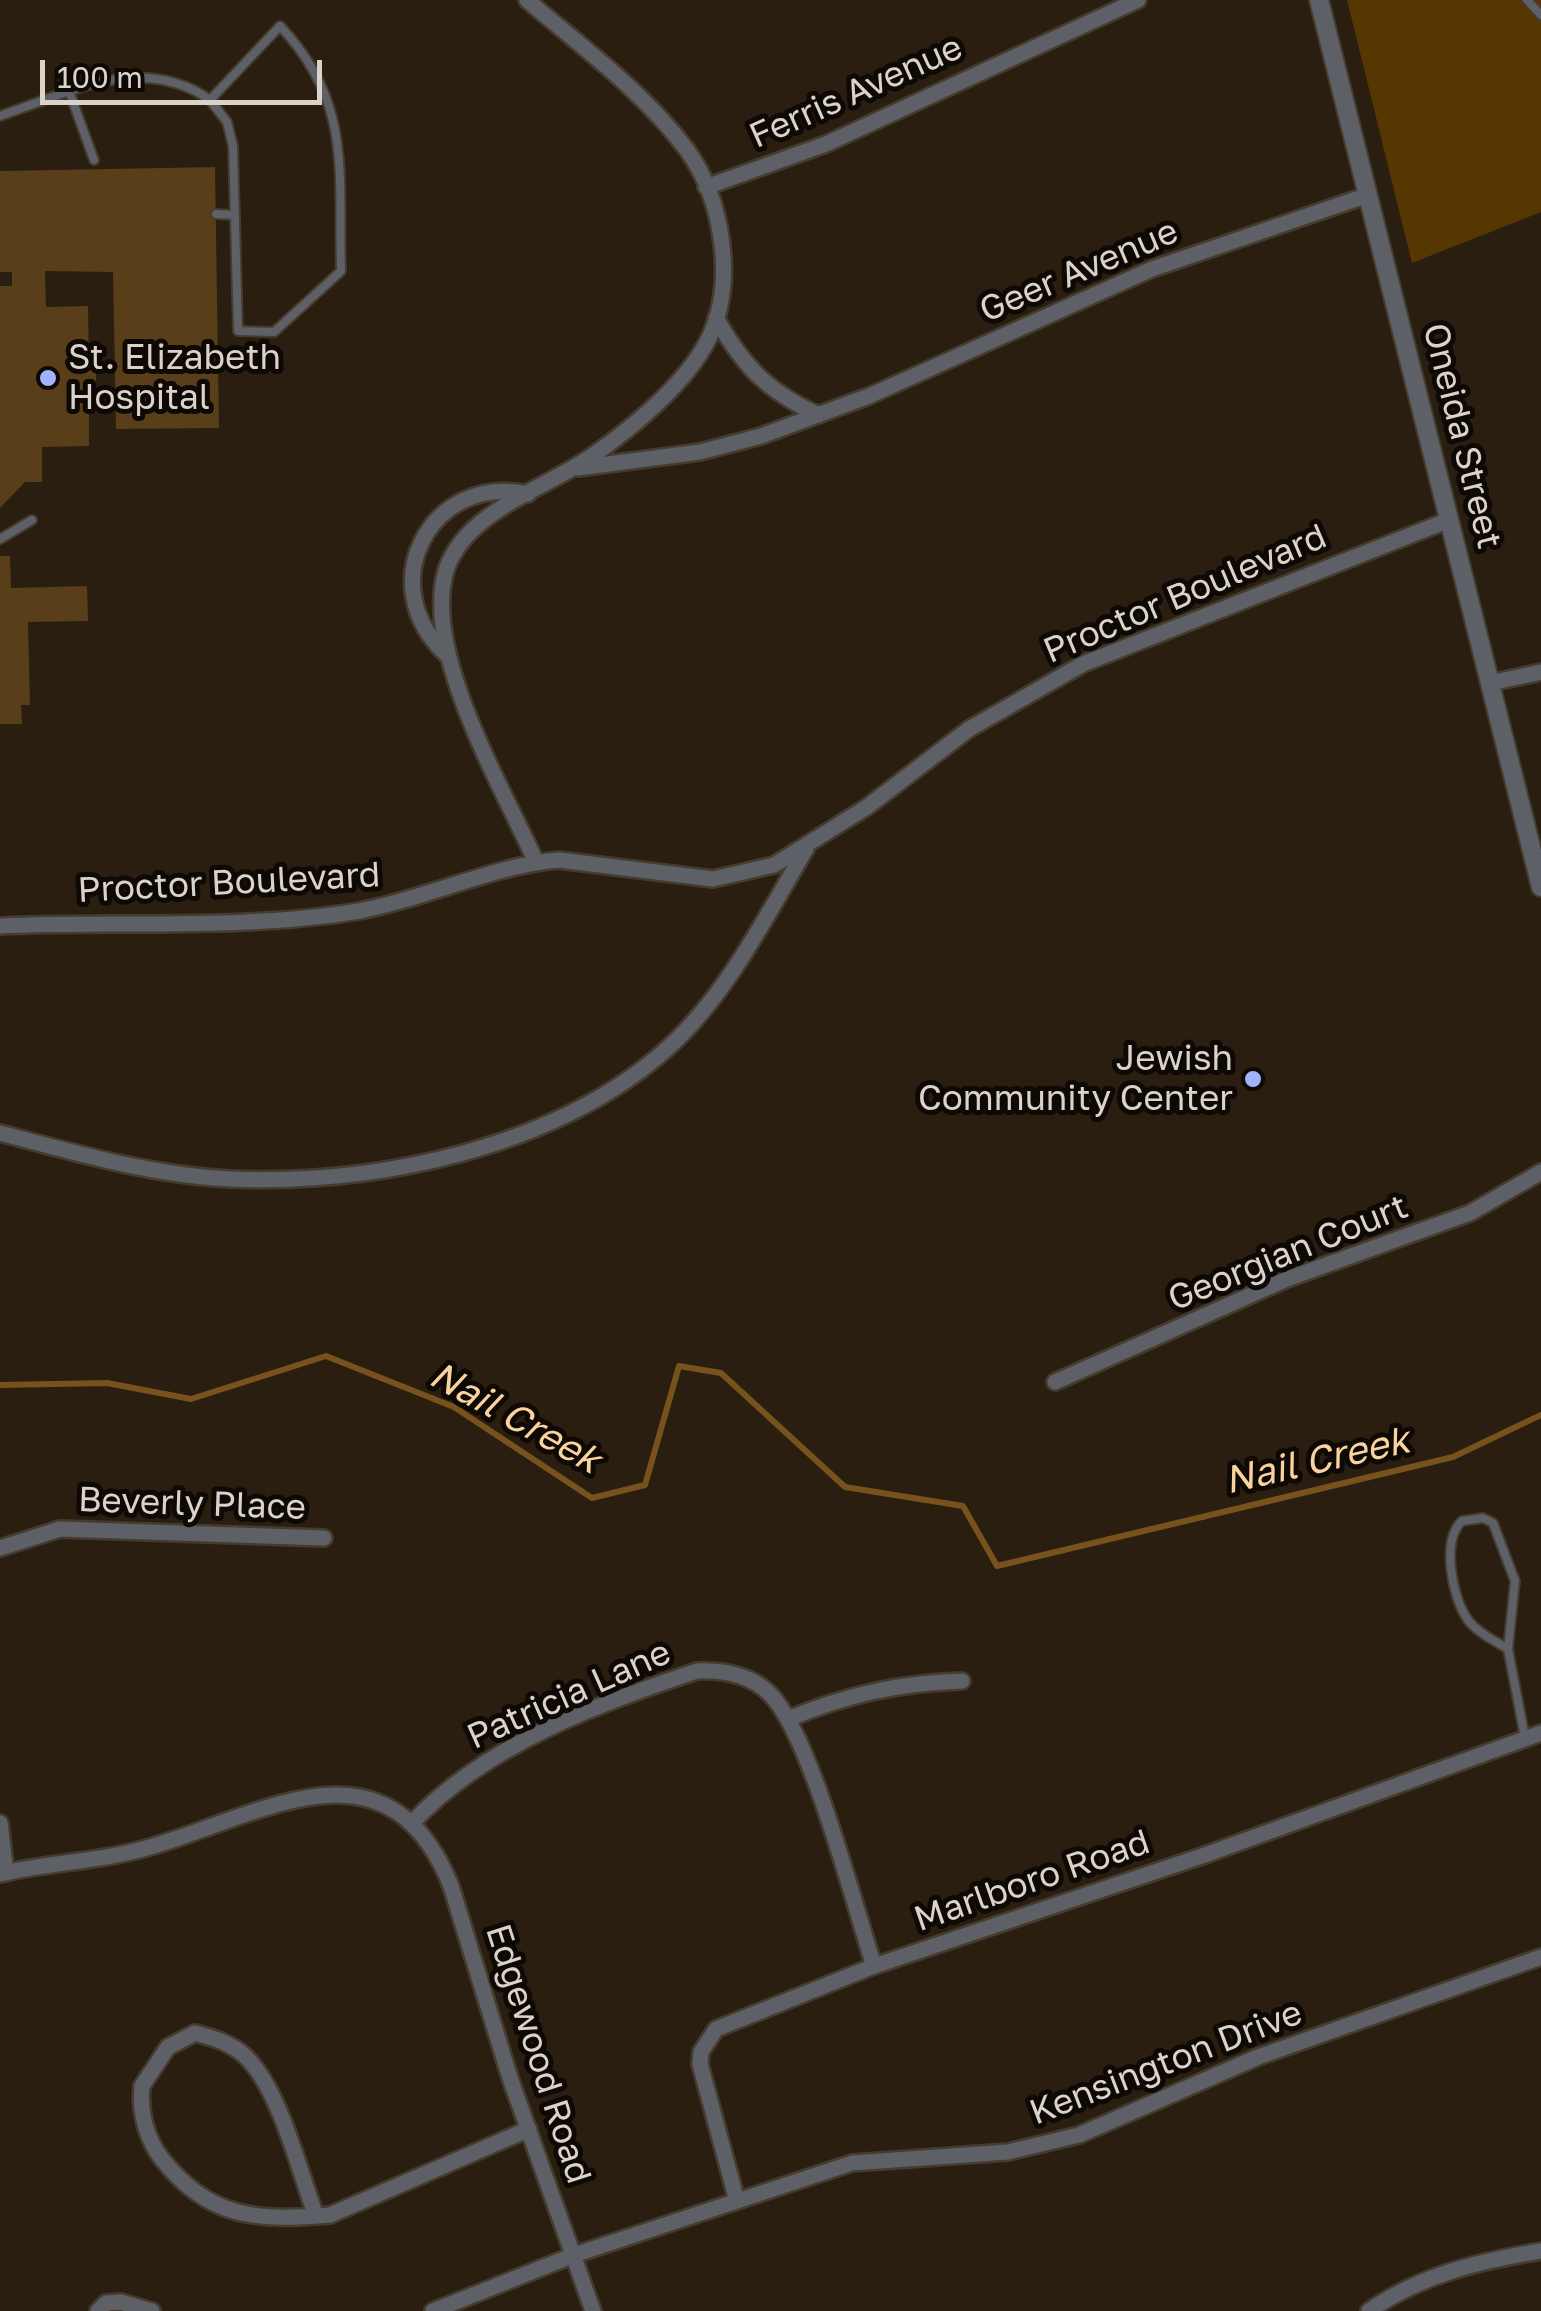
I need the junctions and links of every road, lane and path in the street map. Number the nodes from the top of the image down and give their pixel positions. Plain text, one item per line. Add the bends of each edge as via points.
1 (527, 0) edge
2 (1138, 0) edge
3 (1319, 0) edge
4 (1527, 0) edge
5 (1541, 16) edge
6 (69, 90) junction
7 (210, 100) junction
8 (0, 116) edge
9 (94, 160) dead end
10 (706, 187) junction
11 (1368, 195) junction
12 (216, 214) dead end
13 (235, 214) junction
14 (716, 318) junction
15 (819, 415) junction
16 (569, 470) junction
17 (528, 494) junction
18 (32, 520) dead end
19 (1450, 520) junction
20 (0, 539) edge
21 (448, 656) junction
22 (1541, 672) edge
23 (1490, 683) junction
24 (807, 848) junction
25 (536, 862) junction
26 (1541, 887) edge
27 (0, 926) edge
28 (0, 1134) edge
29 (1541, 1172) edge
30 (1055, 1382) dead end
31 (324, 1538) dead end
32 (0, 1548) edge
33 (1508, 1649) junction
34 (962, 1681) dead end
35 (788, 1719) junction
36 (1541, 1732) edge
37 (1524, 1738) junction
38 (0, 1823) edge
39 (412, 1823) junction
40 (3, 1873) edge
41 (1541, 1957) edge
42 (874, 1966) junction
43 (529, 2130) junction
44 (738, 2202) junction
45 (316, 2216) junction
46 (1541, 2250) edge
47 (574, 2255) junction
48 (98, 2311) edge
49 (152, 2311) edge
50 (433, 2311) edge
51 (593, 2311) edge
52 (1369, 2311) edge

1 - 10 street via 667,125
2 - 10 street, Ferris Avenue via 826,144
3 - 11 street, Oneida Street
4 - 5 lane
6 - 7 lane via 134,76
6 - 8 lane
6 - 9 lane
7 - 13 lane via 232,134
7 - 13 lane via 280,26 313,66 333,107 341,271 274,332 238,331
10 - 14 street via 722,248
11 - 15 street, Geer Avenue via 1152,270
11 - 19 street, Oneida Street
12 - 13 lane
14 - 15 street via 740,360 772,389
14 - 16 street via 696,359 662,396
15 - 16 street, Geer Avenue via 700,452
16 - 17 street
17 - 21 street via 486,519 448,562
17 - 21 street via 494,492 467,501 433,524 420,542 412,576 417,616
18 - 20 lane
19 - 23 street, Oneida Street
19 - 24 street, Proctor Boulevard via 1083,664 970,728
21 - 25 street
22 - 23 street
23 - 26 street, Oneida Street
24 - 25 street, Proctor Boulevard via 774,865 713,878
24 - 28 street, Proctor Boulevard via 712,999 671,1046 592,1102 531,1131 428,1161 304,1178 230,1179 120,1164
25 - 27 street, Proctor Boulevard via 424,898 354,911
29 - 30 street, Georgian Court via 1470,1212 1288,1278
31 - 32 street, Beverly Place via 60,1529
33 - 33 lane via 1516,1599 1499,1534 1482,1518 1462,1521 1450,1554 1467,1619
33 - 37 lane
34 - 35 street via 879,1688
35 - 39 street, Patricia Lane via 759,1685 716,1670 697,1671 481,1763
35 - 42 street, Patricia Lane
36 - 37 street, Marlboro Road
37 - 42 street, Marlboro Road
38 - 40 street
39 - 40 street via 380,1802 340,1793 285,1800 96,1862
39 - 43 street, Edgewood Road via 438,1854 451,1886
41 - 44 street, Kensington Drive via 1258,2058 1079,2135 1008,2152 863,2161
42 - 44 street, Marlboro Road via 716,2029 701,2052 704,2090
43 - 45 street via 379,2197
43 - 47 street, Edgewood Road
44 - 47 street, Kensington Drive
45 - 45 street via 263,2217 224,2208 186,2188 149,2142 140,2096 168,2048 195,2033 245,2056 263,2079
46 - 52 street via 1422,2281
47 - 50 street, Kensington Drive
47 - 51 street, Edgewood Road
48 - 49 street via 106,2302

